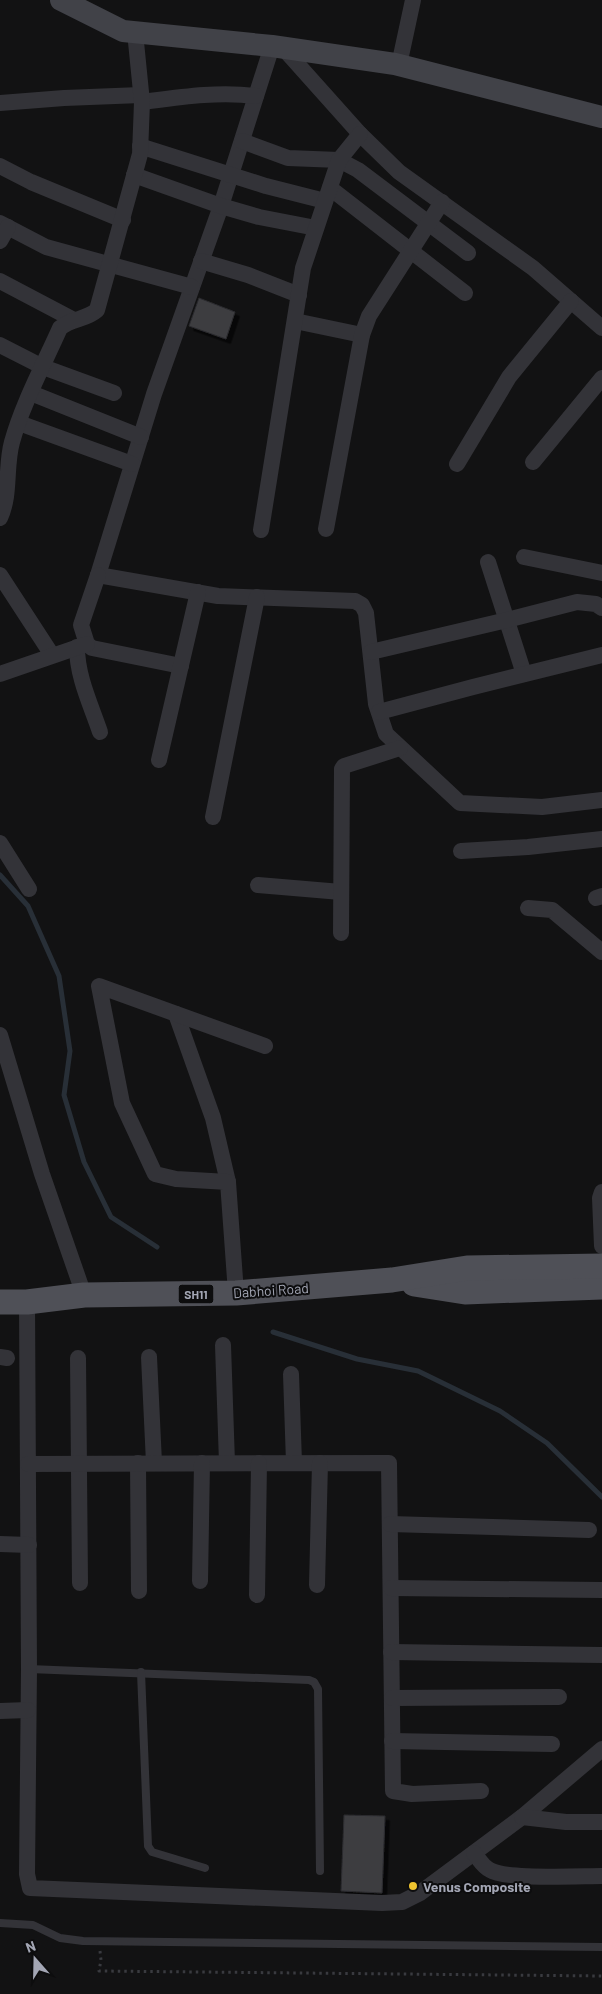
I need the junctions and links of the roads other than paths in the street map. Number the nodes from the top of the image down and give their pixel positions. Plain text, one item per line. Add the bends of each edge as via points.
1 (61, 0) edge
2 (413, 0) edge
3 (135, 32) junction
4 (278, 47) junction
5 (399, 66) junction
6 (256, 96) junction
7 (142, 98) junction
8 (0, 104) edge
9 (602, 116) edge
10 (360, 134) junction
11 (242, 141) junction
12 (140, 146) junction
13 (339, 160) junction
14 (0, 166) edge
15 (231, 174) junction
16 (134, 175) junction
17 (328, 195) junction
18 (442, 202) junction
19 (221, 206) junction
20 (123, 220) junction
21 (429, 222) junction
22 (316, 228) junction
23 (3, 230) edge
24 (412, 250) junction
25 (468, 253) dead end
26 (202, 261) junction
27 (110, 263) junction
28 (0, 280) edge
29 (192, 287) junction
30 (465, 293) dead end
31 (299, 295) junction
32 (571, 301) junction
33 (74, 320) junction
34 (295, 321) junction
35 (602, 328) edge
36 (362, 336) junction
37 (0, 345) edge
38 (43, 367) junction
39 (602, 378) edge
40 (31, 393) junction
41 (114, 393) dead end
42 (19, 424) junction
43 (141, 437) junction
44 (533, 462) dead end
45 (132, 464) junction
46 (456, 464) dead end
47 (0, 518) edge
48 (326, 529) dead end
49 (261, 530) dead end
50 (524, 557) dead end
51 (488, 562) dead end
52 (602, 573) edge
53 (0, 575) edge
54 (98, 575) junction
55 (198, 592) junction
56 (256, 597) junction
57 (602, 608) edge
58 (507, 620) junction
59 (82, 646) junction
60 (371, 652) junction
61 (52, 655) junction
62 (602, 656) edge
63 (181, 666) junction
64 (0, 674) edge
65 (524, 674) junction
66 (379, 712) junction
67 (100, 732) dead end
68 (400, 748) junction
69 (159, 760) dead end
70 (602, 800) edge
71 (213, 817) dead end
72 (602, 839) edge
73 (0, 843) edge
74 (461, 851) dead end
75 (258, 885) dead end
76 (28, 889) dead end
77 (341, 892) junction
78 (528, 908) dead end
79 (341, 933) dead end
80 (602, 952) edge
81 (176, 1014) junction
82 (0, 1035) edge
83 (265, 1046) dead end
84 (228, 1182) junction
85 (602, 1192) edge
86 (602, 1246) edge
87 (602, 1266) edge
88 (392, 1280) junction
89 (602, 1287) edge
90 (236, 1293) junction
91 (84, 1295) junction
92 (0, 1302) edge
93 (27, 1302) junction
94 (223, 1345) dead end
95 (149, 1357) dead end
96 (78, 1358) dead end
97 (291, 1374) dead end
98 (80, 1463) junction
99 (146, 1463) junction
100 (202, 1463) junction
101 (227, 1463) junction
102 (259, 1463) junction
103 (294, 1463) junction
104 (320, 1463) junction
105 (28, 1464) junction
106 (390, 1524) junction
107 (588, 1530) dead end
108 (0, 1544) edge
109 (29, 1544) junction
110 (200, 1581) dead end
111 (80, 1583) dead end
112 (317, 1585) dead end
113 (390, 1588) junction
114 (139, 1590) dead end
115 (602, 1590) edge
116 (257, 1595) dead end
117 (391, 1652) junction
118 (602, 1655) edge
119 (29, 1669) junction
120 (141, 1672) junction
121 (559, 1697) dead end
122 (392, 1698) junction
123 (28, 1710) junction
124 (0, 1711) edge
125 (392, 1741) junction
126 (552, 1744) dead end
127 (598, 1757) edge
128 (481, 1791) dead end
129 (522, 1817) junction
130 (602, 1822) edge
131 (474, 1853) junction
132 (206, 1868) dead end
133 (320, 1871) dead end
134 (602, 1876) edge
135 (0, 1923) edge
136 (602, 1947) edge

1 - 3 street via 123,30
2 - 5 street
3 - 4 street
3 - 7 street
4 - 5 street
4 - 6 street
4 - 10 street
5 - 9 street
6 - 7 street
6 - 11 street
7 - 8 street via 64,98
7 - 12 street
10 - 13 street
10 - 18 street via 400,172
11 - 13 street via 288,158
11 - 15 street
12 - 15 street
12 - 16 street
13 - 17 street
13 - 21 street via 358,170
14 - 20 street
15 - 17 street via 266,186
15 - 19 street
16 - 19 street
16 - 20 street
17 - 22 street
17 - 24 street
18 - 21 street
18 - 32 street via 533,268
19 - 22 street
19 - 26 street
20 - 27 street
21 - 24 street
21 - 25 street
22 - 31 street via 303,268
23 - 27 street via 46,247
24 - 30 street
24 - 36 street via 369,316
26 - 29 street
26 - 31 street
27 - 29 street
27 - 33 street via 97,310 89,317
28 - 33 street
29 - 43 street
31 - 34 street
32 - 35 street
32 - 46 street via 509,377
33 - 38 street via 60,328
34 - 36 street
34 - 49 street
36 - 48 street
37 - 38 street
38 - 40 street
38 - 41 street
39 - 44 street
40 - 42 street
40 - 43 street
42 - 45 street
42 - 47 street via 12,442 7,497
43 - 45 street
45 - 54 street
50 - 52 street
51 - 58 street
53 - 61 street
54 - 55 street
54 - 59 street via 81,625
55 - 56 street
55 - 63 street
56 - 60 street via 362,605
56 - 71 street
57 - 58 street via 577,602
58 - 60 street
58 - 65 street
59 - 61 street
59 - 63 street
59 - 67 street via 77,662
60 - 66 street
61 - 64 street
62 - 65 street
63 - 69 street
65 - 66 street
66 - 68 street via 386,734
68 - 70 street via 460,803 542,807
68 - 77 street via 342,769
72 - 74 street
73 - 76 street
75 - 77 street
77 - 79 street
78 - 80 street via 552,910
81 - 83 street
81 - 84 street via 213,1118
81 - 84 street via 99,986 122,1103 155,1174 176,1179
82 - 91 street via 42,1174
84 - 90 street
85 - 86 street
87 - 88 main road, Dabhoi Road / SH11 via 467,1268
88 - 89 main road, Dabhoi Road / SH11 via 465,1292
88 - 90 main road, Dabhoi Road / SH11
90 - 91 main road, Dabhoi Road / SH11
91 - 93 main road, Dabhoi Road / SH11
92 - 93 main road, Dabhoi Road / SH11
93 - 105 street
94 - 101 street
95 - 99 street
96 - 98 street
97 - 103 street
98 - 99 street
98 - 105 street
98 - 111 street
99 - 100 street
99 - 114 street
100 - 101 street
100 - 110 street
101 - 102 street
102 - 103 street
102 - 116 street
103 - 104 street
104 - 106 street via 389,1463
104 - 112 street
105 - 109 street
106 - 107 street
106 - 113 street
108 - 109 street
109 - 119 street
113 - 115 street
113 - 117 street
117 - 118 street
117 - 122 street
119 - 120 lane
119 - 123 street
120 - 132 lane via 148,1846 152,1852
120 - 133 lane via 314,1682 318,1689
121 - 122 street
122 - 125 street
123 - 124 street
123 - 131 street via 26,1874 30,1888 402,1902 420,1893
125 - 126 street
125 - 128 street via 393,1791 412,1794
127 - 129 street via 567,1777
129 - 130 street
129 - 131 street
131 - 134 street via 491,1872
135 - 136 lane via 33,1925 60,1938 98,1941

